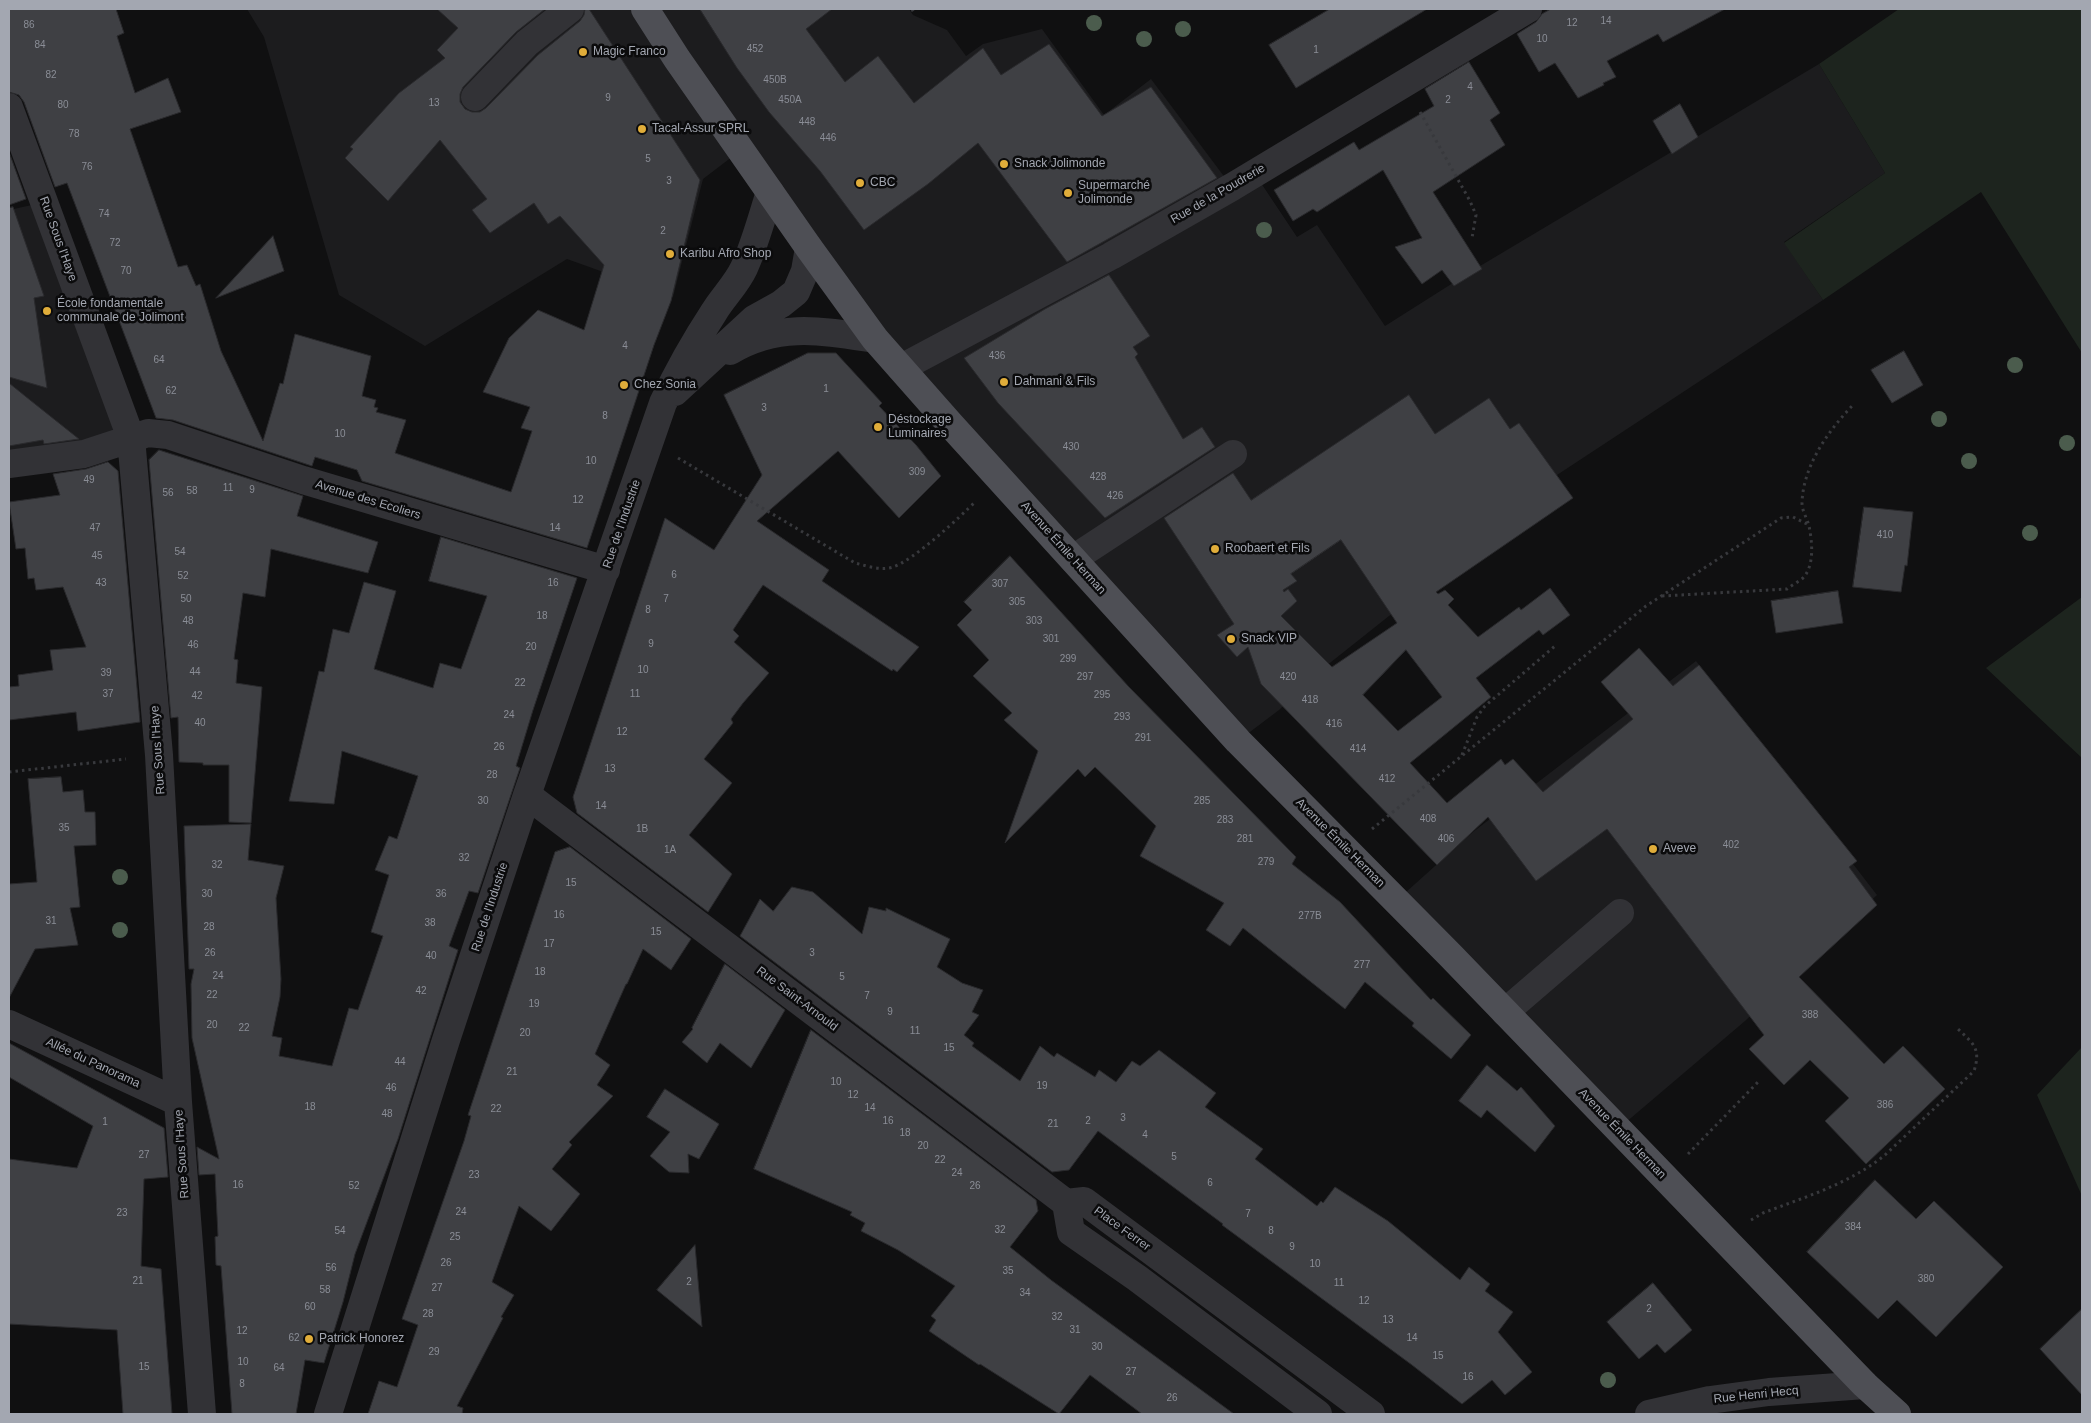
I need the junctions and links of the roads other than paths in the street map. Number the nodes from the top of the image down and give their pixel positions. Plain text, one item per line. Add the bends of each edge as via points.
1 (570, 9) edge
2 (645, 9) edge
3 (1528, 9) edge
4 (475, 97) dead end
5 (9, 107) edge
6 (770, 192) junction
7 (809, 248) junction
8 (875, 339) junction
9 (900, 368) junction
10 (697, 372) junction
11 (663, 403) junction
12 (131, 438) junction
13 (1233, 454) dead end
14 (9, 464) edge
15 (1073, 559) junction
16 (606, 570) junction
17 (528, 795) junction
18 (1620, 914) dead end
19 (1505, 1012) junction
20 (9, 1024) edge
21 (178, 1102) junction
22 (1066, 1203) junction
23 (1865, 1385) junction
24 (202, 1414) edge
25 (328, 1414) edge
26 (1318, 1414) edge
27 (1371, 1414) edge
28 (1649, 1414) edge
29 (1897, 1414) edge

1 - 4 street via 527,43
2 - 6 main road, Avenue Émile Herman via 676,59
3 - 9 street, Rue de la Poudrerie via 1232,187
5 - 12 street, Rue Sous l'Haye
6 - 7 main road, Avenue Émile Herman
6 - 11 street, Rue de l'Industrie via 744,269 697,338
7 - 8 main road, Avenue Émile Herman
7 - 10 street, Rue de l'Industrie via 805,271 796,292 754,319
8 - 9 main road, Avenue Émile Herman
8 - 10 street, Rue de l'Industrie via 817,330 765,335 737,347
9 - 15 main road, Avenue Émile Herman
10 - 11 street, Rue de l'Industrie
11 - 16 street, Rue de l'Industrie
12 - 14 street, Avenue des Ecoliers via 84,454
12 - 16 street, Avenue des Ecoliers via 148,433 168,435 303,480
12 - 21 street, Rue Sous l'Haye via 159,756
13 - 15 street
15 - 19 main road, Avenue Émile Herman via 1238,741
16 - 17 street, Rue de l'Industrie
17 - 22 street, Rue Saint-Arnould
17 - 25 street, Rue de l'Industrie via 446,1040
18 - 19 street
19 - 23 main road, Avenue Émile Herman
20 - 21 street, Allée du Panorama
21 - 24 street, Rue Sous l'Haye
22 - 26 street via 1071,1232
22 - 27 street, Place Ferrer via 1084,1201
23 - 28 street, Rue Henri Hecq via 1769,1392 1710,1400
23 - 29 main road, Avenue Émile Herman

